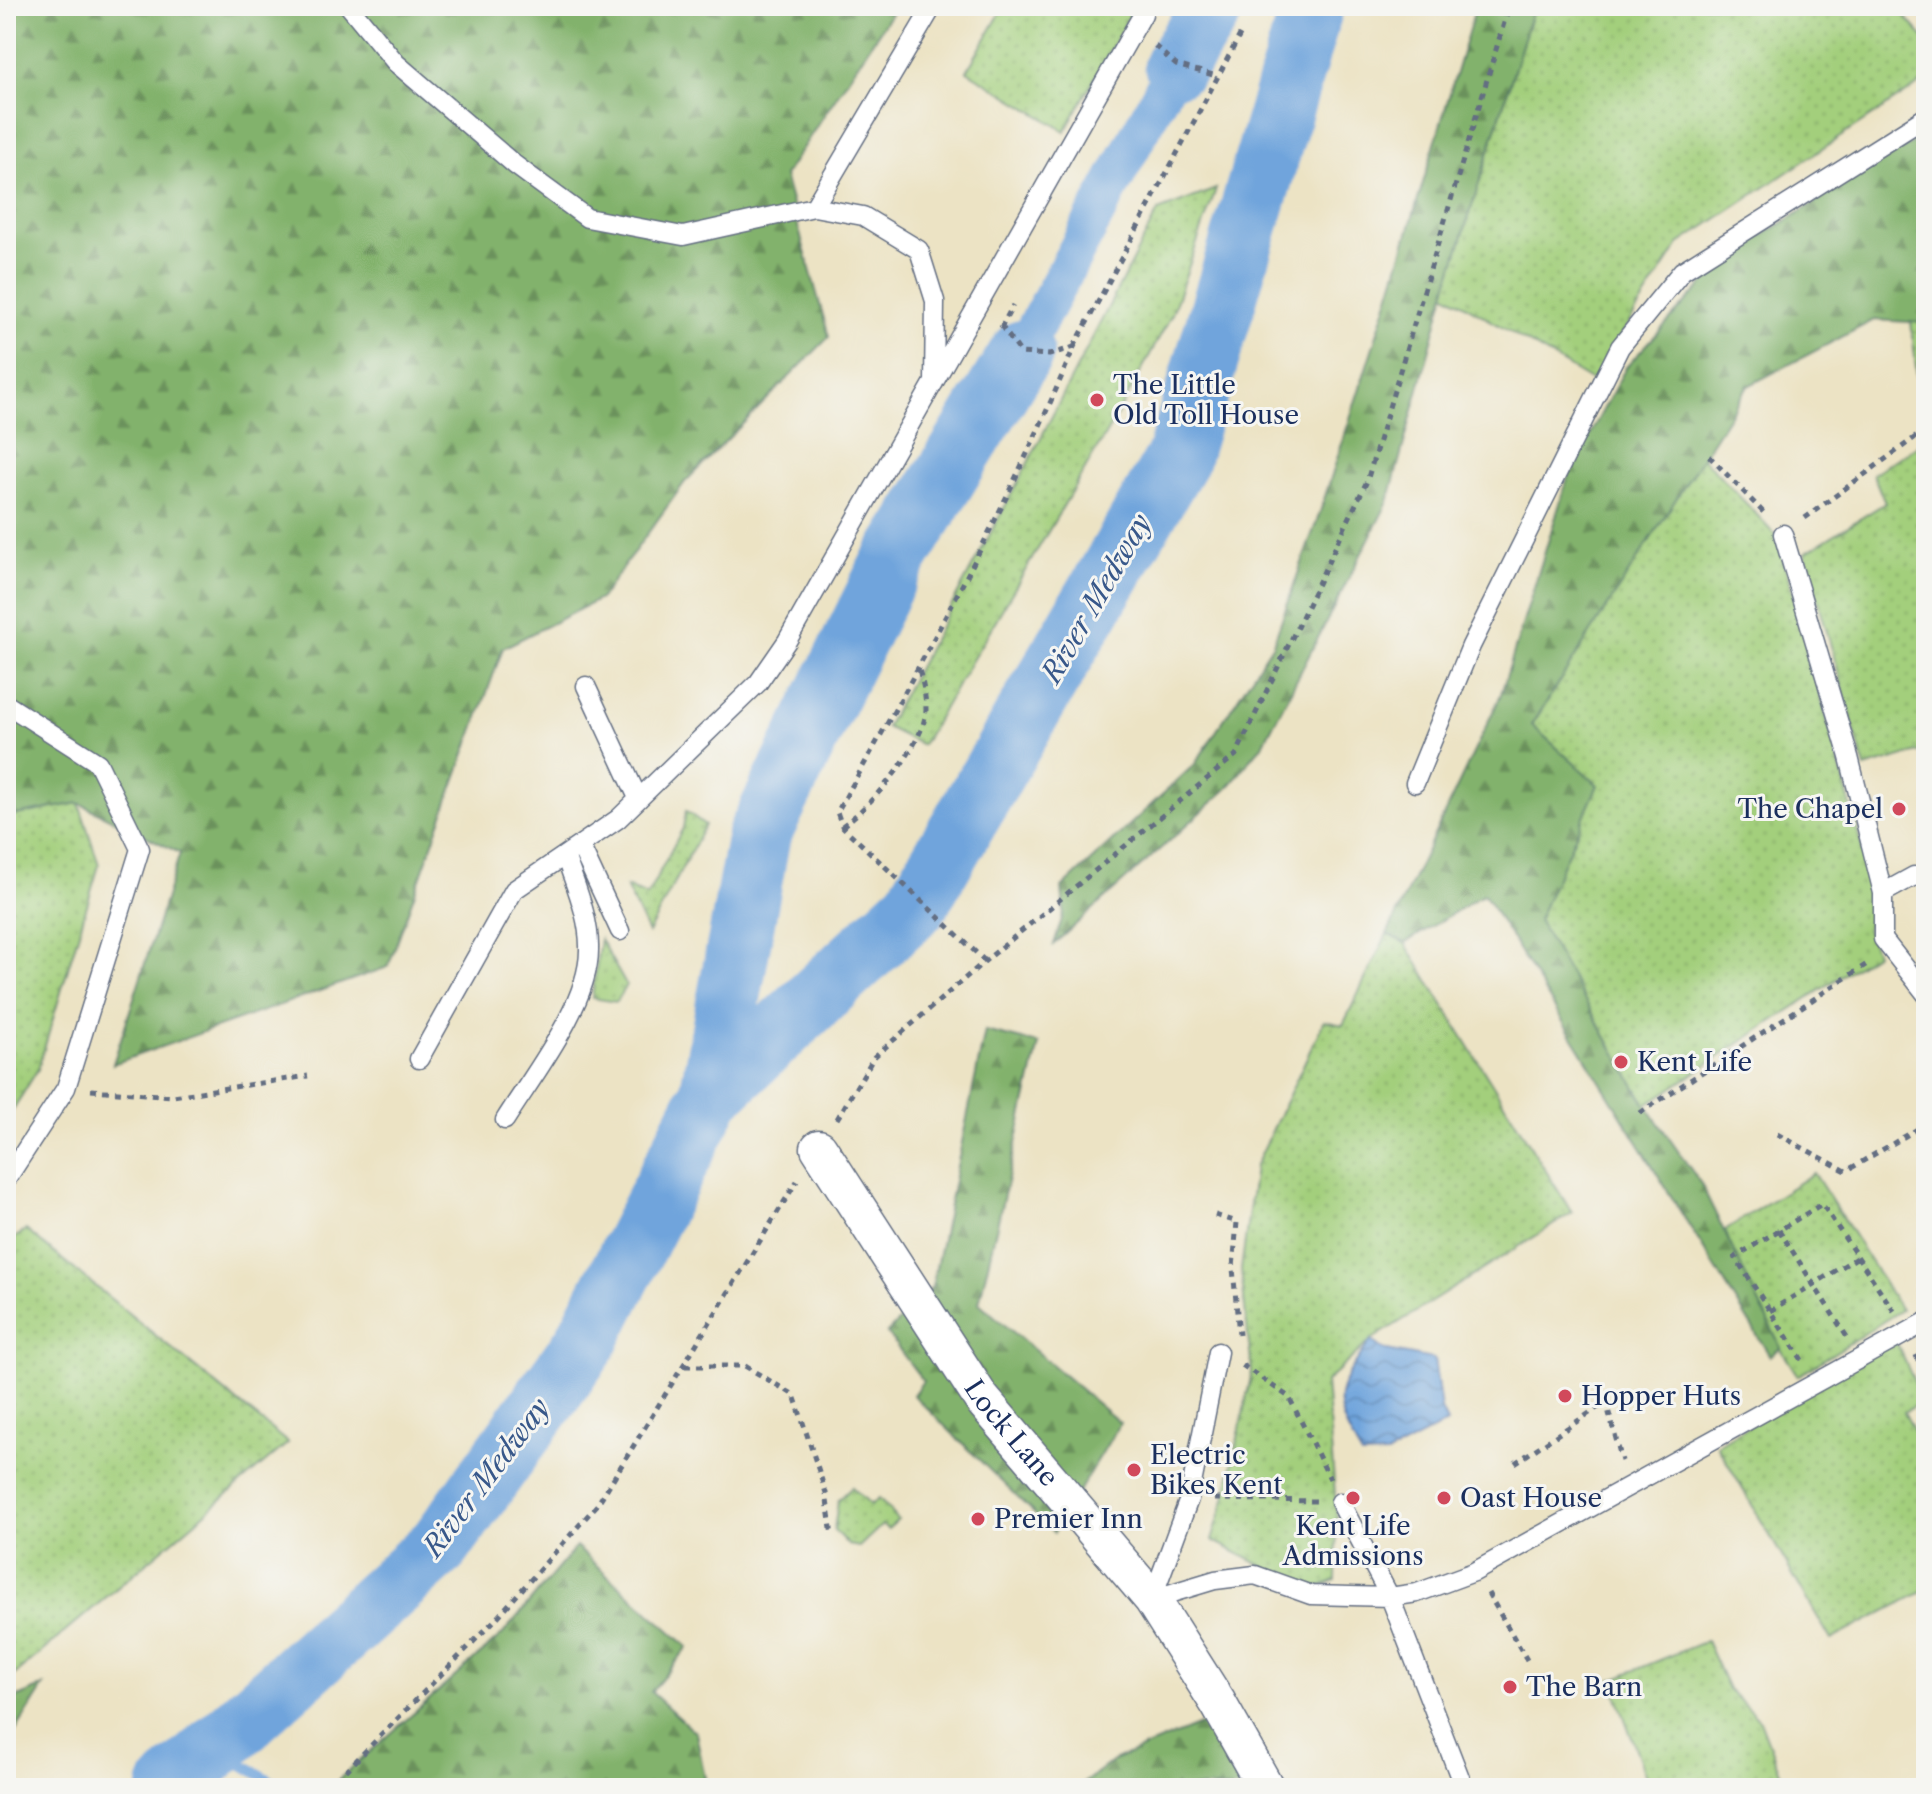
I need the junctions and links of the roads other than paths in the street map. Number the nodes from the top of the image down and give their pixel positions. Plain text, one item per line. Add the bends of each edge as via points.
1 (349, 6) edge
2 (933, 6) edge
3 (1143, 14) dead end
4 (1926, 117) edge
5 (814, 207) junction
6 (934, 386) junction
7 (1783, 534) road end
8 (586, 686) dead end
9 (6, 704) edge
10 (1415, 783) dead end
11 (638, 798) junction
12 (572, 850) junction
13 (1926, 878) edge
14 (1883, 893) junction
15 (620, 931) dead end
16 (1926, 994) edge
17 (419, 1059) dead end
18 (505, 1120) dead end
19 (819, 1148) road end
20 (6, 1180) edge
21 (1926, 1322) edge
22 (1218, 1352) dead end
23 (1340, 1502) road end
24 (1390, 1597) junction
25 (1152, 1599) junction
26 (1266, 1788) edge
27 (1464, 1788) edge

1 - 5 lane via 396,63 515,165 587,218 683,236
2 - 5 lane
3 - 6 lane
4 - 10 lane via 1682,271 1620,347 1471,646
5 - 6 lane via 863,216 919,250 935,301
6 - 11 lane via 758,683
7 - 14 lane
8 - 11 lane
9 - 20 lane via 98,763 140,849 66,1088
11 - 12 lane via 618,819
12 - 15 lane
12 - 17 lane via 514,890
12 - 18 lane via 590,951 581,995
13 - 14 lane via 1914,876
14 - 16 lane via 1883,939
19 - 25 street, Lock Lane via 981,1398
21 - 24 lane via 1474,1572
22 - 25 lane via 1189,1499
23 - 24 lane
24 - 25 lane via 1311,1595 1255,1575 1215,1580
24 - 27 lane
25 - 26 street, Lock Lane

